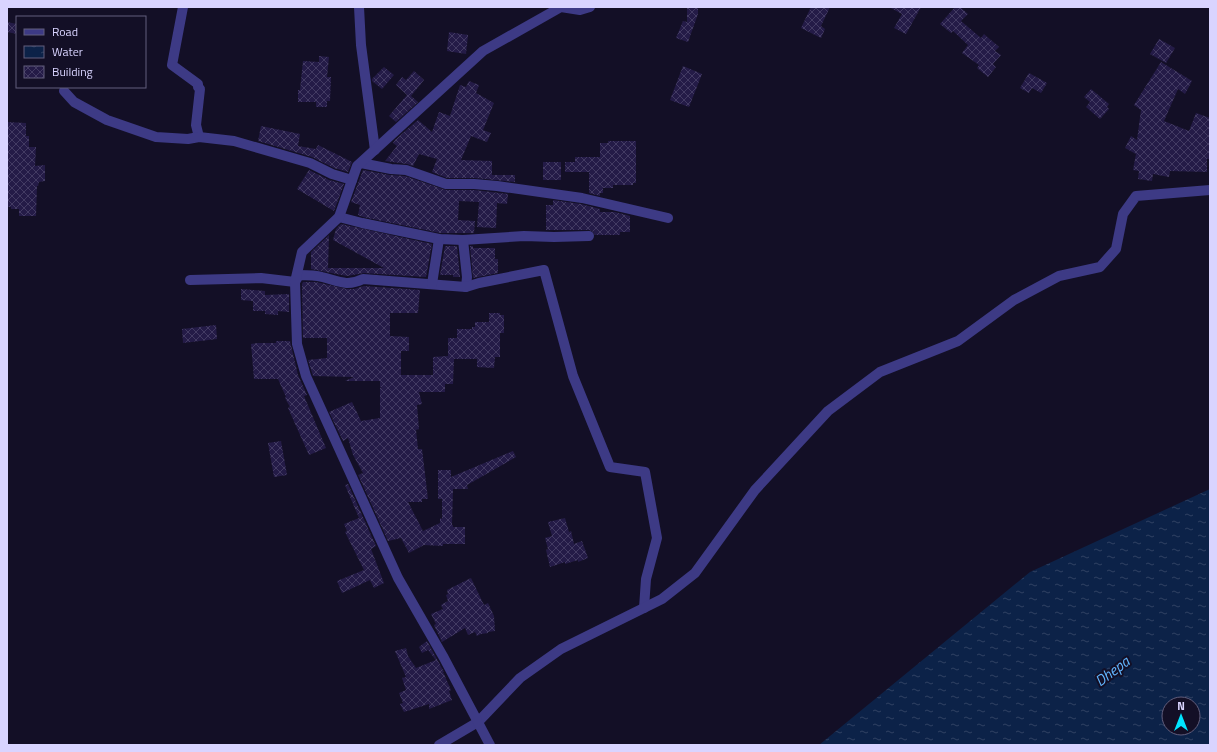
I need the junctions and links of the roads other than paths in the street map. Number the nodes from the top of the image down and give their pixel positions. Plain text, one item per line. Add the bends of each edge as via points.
1 (183, 7) edge
2 (359, 7) edge
3 (590, 7) edge
4 (64, 91) dead end
5 (199, 137) junction
6 (375, 150) junction
7 (361, 163) junction
8 (352, 180) junction
9 (1210, 190) edge
10 (339, 217) junction
11 (668, 218) dead end
12 (589, 236) dead end
13 (439, 239) junction
14 (463, 240) junction
15 (190, 280) dead end
16 (295, 282) junction
17 (432, 284) junction
18 (466, 287) junction
19 (644, 608) junction
20 (478, 722) junction
21 (439, 745) edge
22 (490, 745) edge

1 - 5 street via 172,65 198,84 200,89 196,125
2 - 6 street via 361,45
3 - 6 street via 580,10 561,7 483,51
4 - 5 street via 74,102 107,120 156,137
5 - 8 street via 234,141 310,163
6 - 7 street
7 - 8 street via 357,166
7 - 11 street via 406,170 446,184 497,186 582,198
8 - 10 street
9 - 19 street via 1136,196 1123,214 1116,249 1100,267 1059,276 1014,300 958,341 880,372 828,411 760,484 695,573 662,599
10 - 13 street
10 - 16 street via 302,252
12 - 14 street via 524,236
13 - 14 street
13 - 17 street
14 - 18 street
15 - 16 street via 261,278
16 - 17 street via 299,274 336,282 355,283 363,279
16 - 20 street via 296,344 306,376 398,578
17 - 18 street
18 - 19 street via 544,270 573,376 610,467 645,472 656,538 646,579
19 - 20 street via 561,649 520,678
20 - 21 street
20 - 22 street

